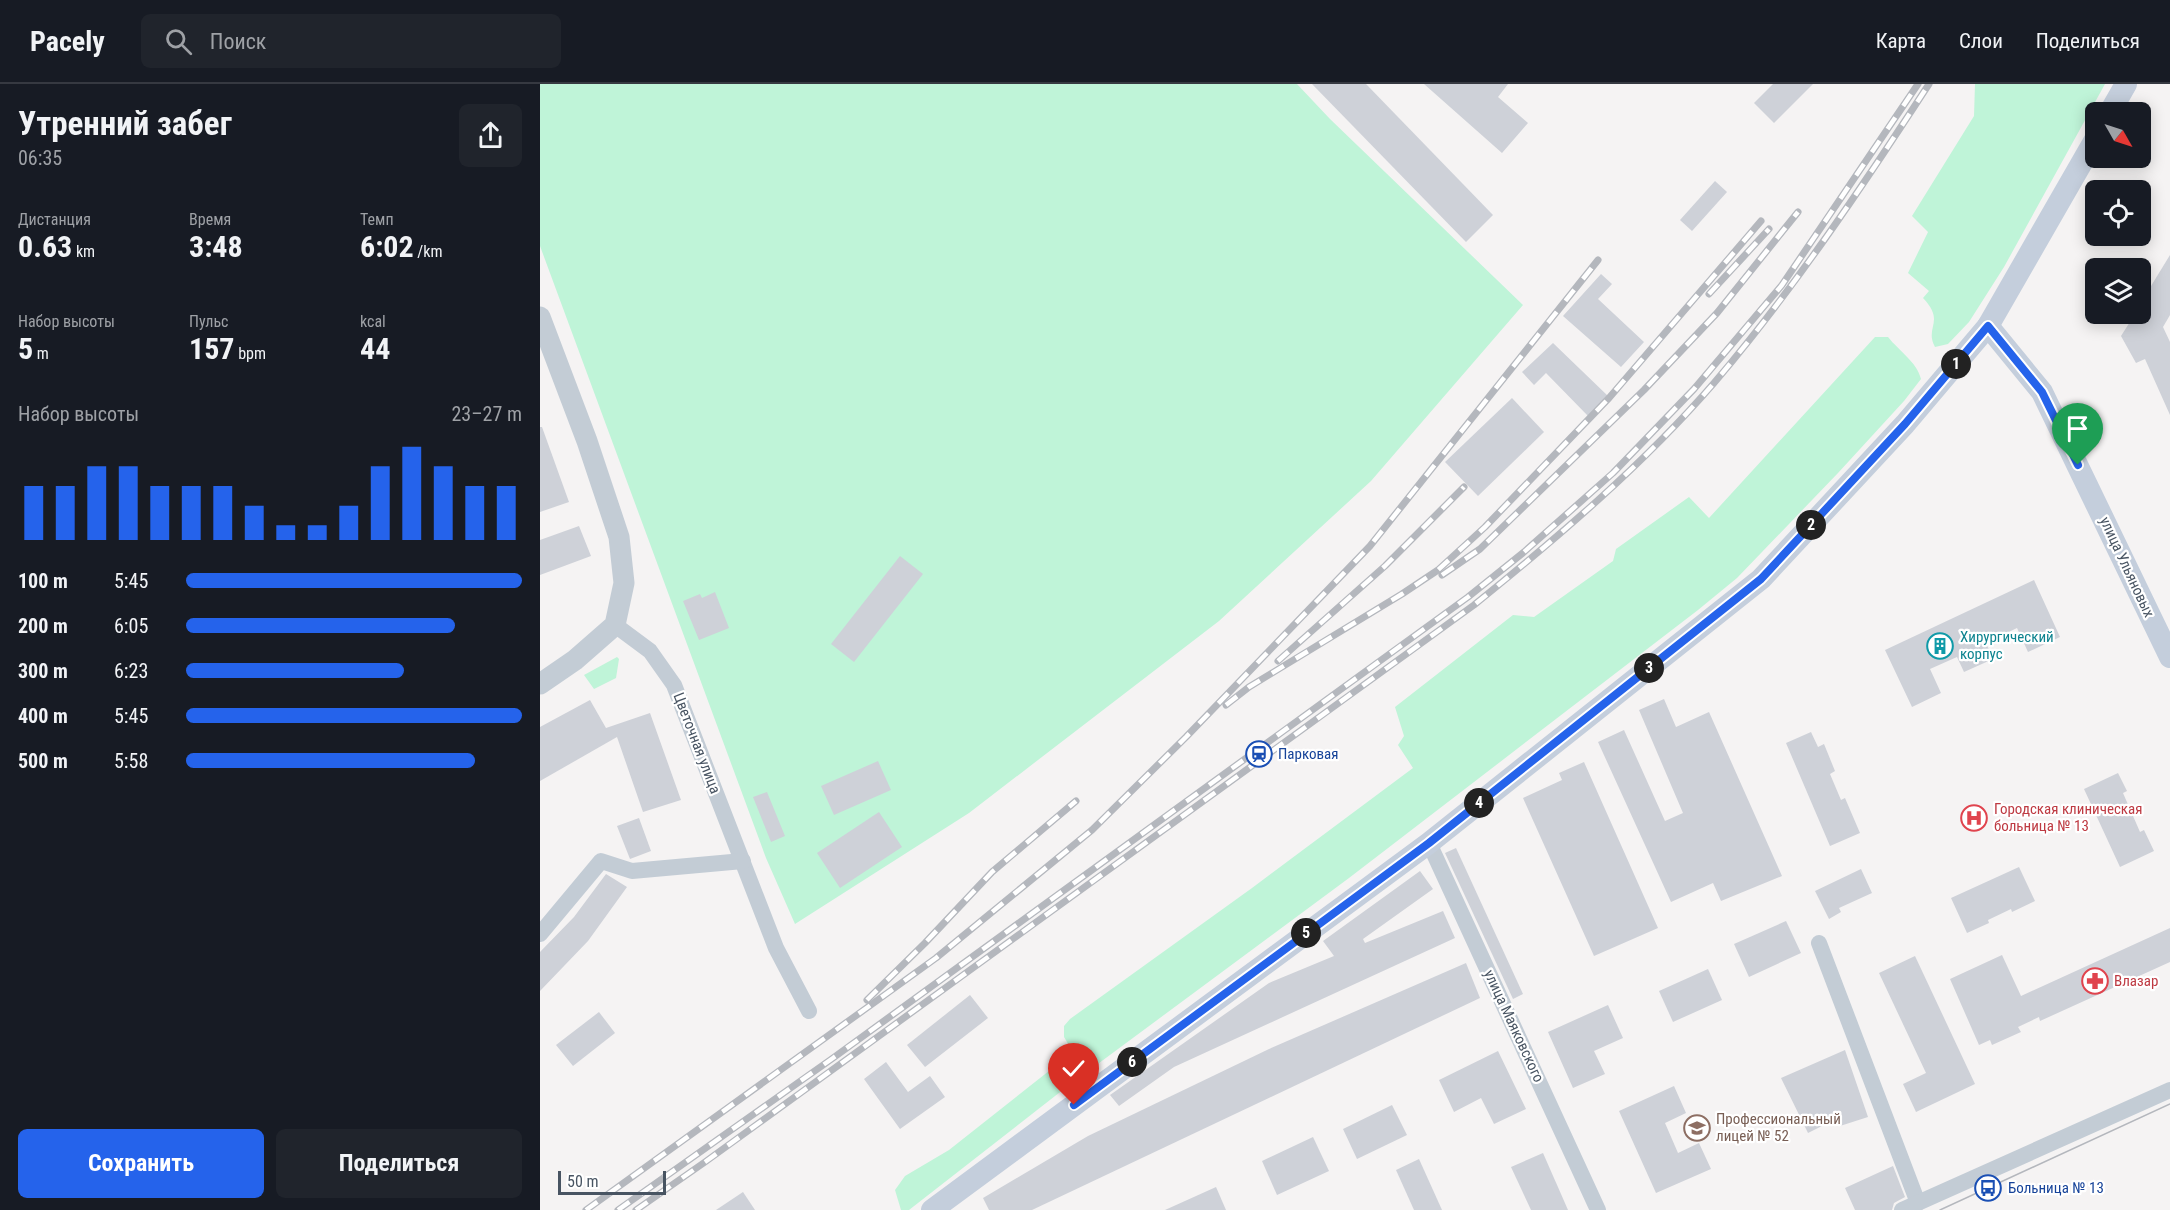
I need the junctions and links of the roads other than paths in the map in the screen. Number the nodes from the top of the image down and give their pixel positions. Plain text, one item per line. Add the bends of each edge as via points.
1 (2126, 84) edge
2 (2116, 102) edge
3 (2085, 157) edge
4 (540, 317) edge
5 (1988, 326) junction
6 (615, 625) junction
7 (2170, 657) edge
8 (540, 684) edge
9 (1429, 843) junction
10 (743, 861) junction
11 (540, 934) edge
12 (1819, 943) dead end
13 (809, 1011) dead end
14 (2170, 1090) edge
15 (1918, 1203) junction
16 (932, 1210) edge
17 (1598, 1210) edge
18 (1902, 1210) edge

1 - 2 main road
3 - 5 main road
4 - 6 street via 619,537 624,583
5 - 7 main road, улица Ульяновых via 2042,392
5 - 9 main road via 1905,424 1761,579
6 - 8 street
6 - 10 street, Цветочная улица via 650,651 674,685
9 - 16 main road
9 - 17 street, улица Маяковского
10 - 11 street via 632,871 601,861
10 - 13 street, Цветочная улица via 776,948
12 - 15 street
14 - 15 street
15 - 18 street

